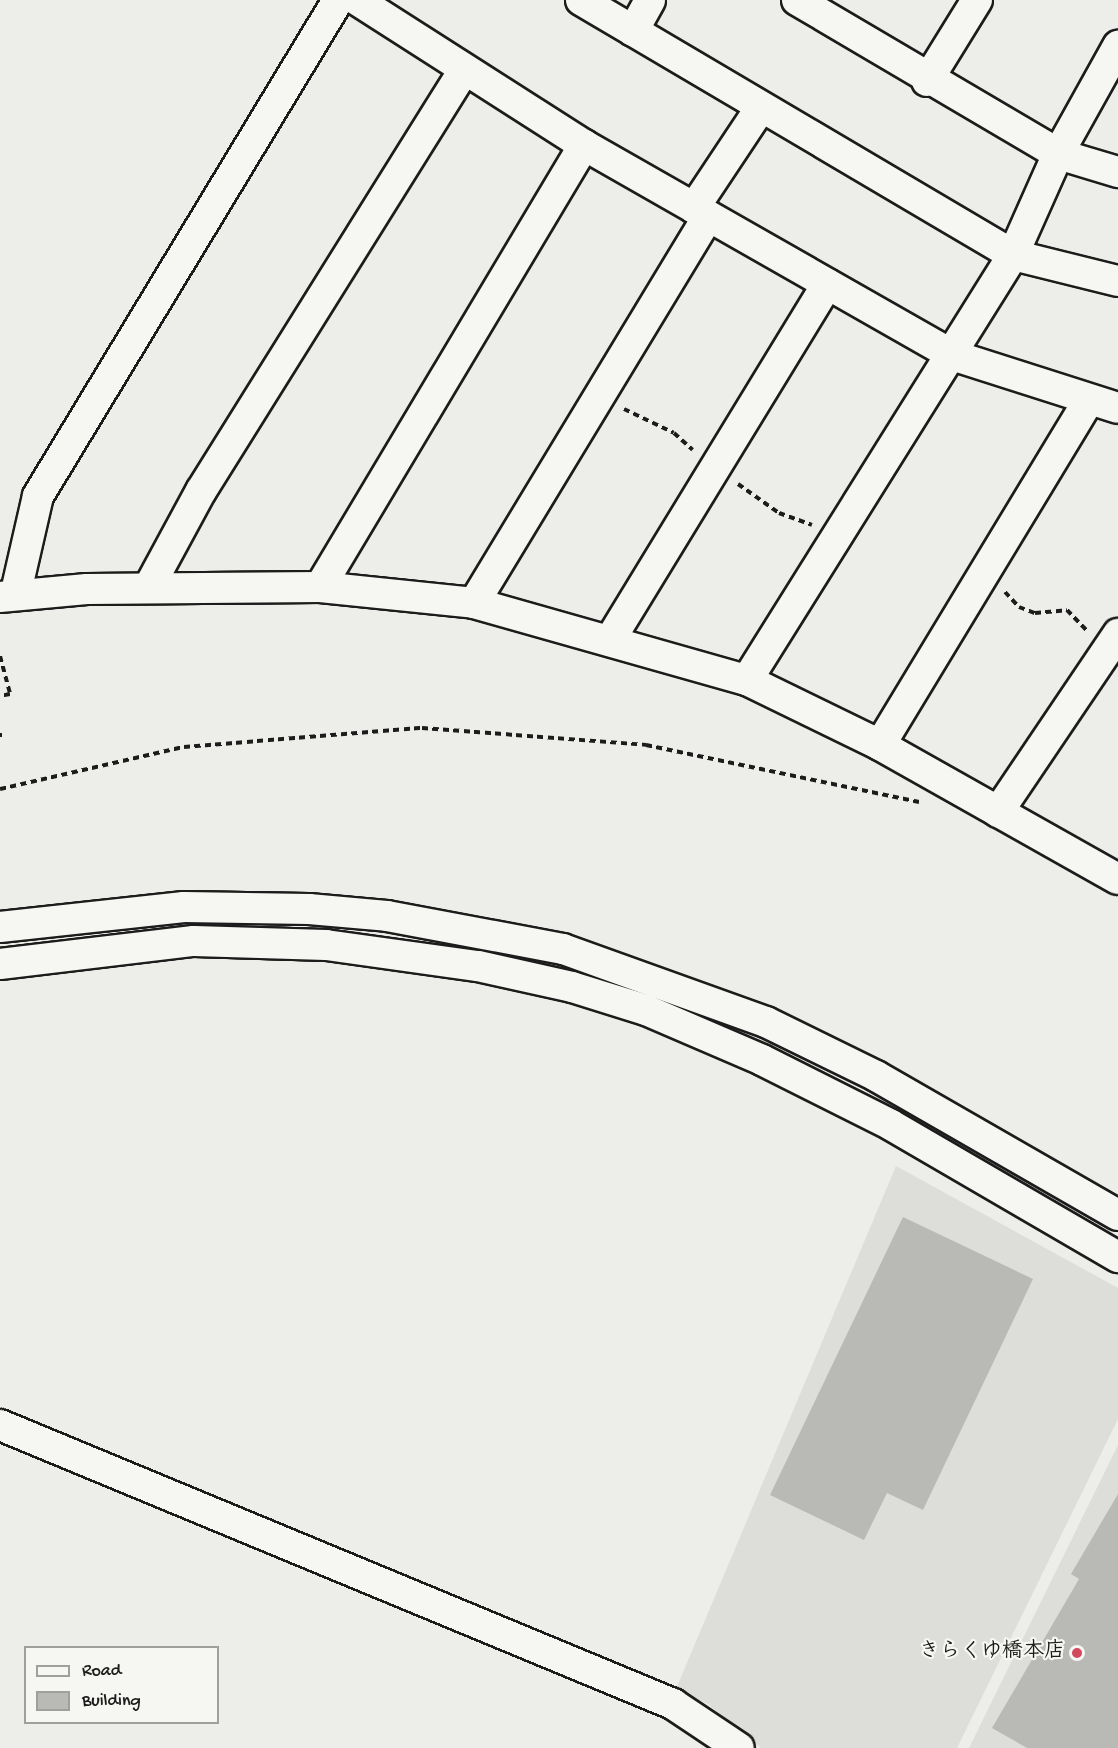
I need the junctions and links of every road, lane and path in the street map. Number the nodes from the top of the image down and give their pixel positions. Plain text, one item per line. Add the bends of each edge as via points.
1 (338, 0) edge
2 (357, 0) edge
3 (581, 0) edge
4 (650, 0) edge
5 (977, 0) edge
6 (803, 1) edge
7 (633, 31) junction
8 (1118, 46) edge
9 (464, 70) junction
10 (927, 81) junction
11 (761, 107) junction
12 (584, 145) junction
13 (1058, 154) junction
14 (1118, 172) edge
15 (701, 212) junction
16 (1013, 255) junction
17 (1118, 281) edge
18 (827, 284) junction
19 (952, 355) junction
20 (1088, 401) junction
21 (1118, 408) edge
22 (985, 579) junction
23 (149, 587) junction
24 (320, 587) junction
25 (8, 594) edge
26 (474, 603) junction
27 (1115, 639) edge
28 (610, 640) junction
29 (0, 656) edge
30 (747, 680) junction
31 (0, 696) edge
32 (880, 745) junction
33 (939, 777) junction
34 (0, 789) edge
35 (998, 812) junction
36 (1118, 879) edge
37 (0, 927) edge
38 (0, 964) edge
39 (1118, 1215) edge
40 (1118, 1257) edge
41 (0, 1425) edge
42 (739, 1748) edge

1 - 25 street via 38,496
2 - 9 street
3 - 7 street
4 - 7 street
5 - 10 street
6 - 10 street
7 - 11 street
8 - 13 street
9 - 12 street
9 - 23 street via 201,491
10 - 13 street
11 - 15 street
11 - 16 street
12 - 15 street
12 - 24 street
13 - 14 street
13 - 16 street
15 - 18 street
15 - 26 street
16 - 17 street
16 - 19 street
18 - 19 street
18 - 28 street
19 - 20 street
19 - 30 street
20 - 21 street
20 - 22 street
22 - 27 path via 1019,607 1035,613 1067,610 1088,632
22 - 32 street
23 - 24 street
23 - 25 street
24 - 26 street
26 - 28 street
27 - 35 street
28 - 30 street
29 - 31 path via 10,694
30 - 32 street
32 - 33 street
33 - 34 path via 921,802 646,745 422,728 184,747
33 - 35 street
35 - 36 street
37 - 39 street via 184,907 309,909 387,916 563,949 766,1022 876,1076
38 - 40 street via 194,941 326,945 478,966 572,987 646,1010 762,1060 891,1125
41 - 42 street via 673,1704

